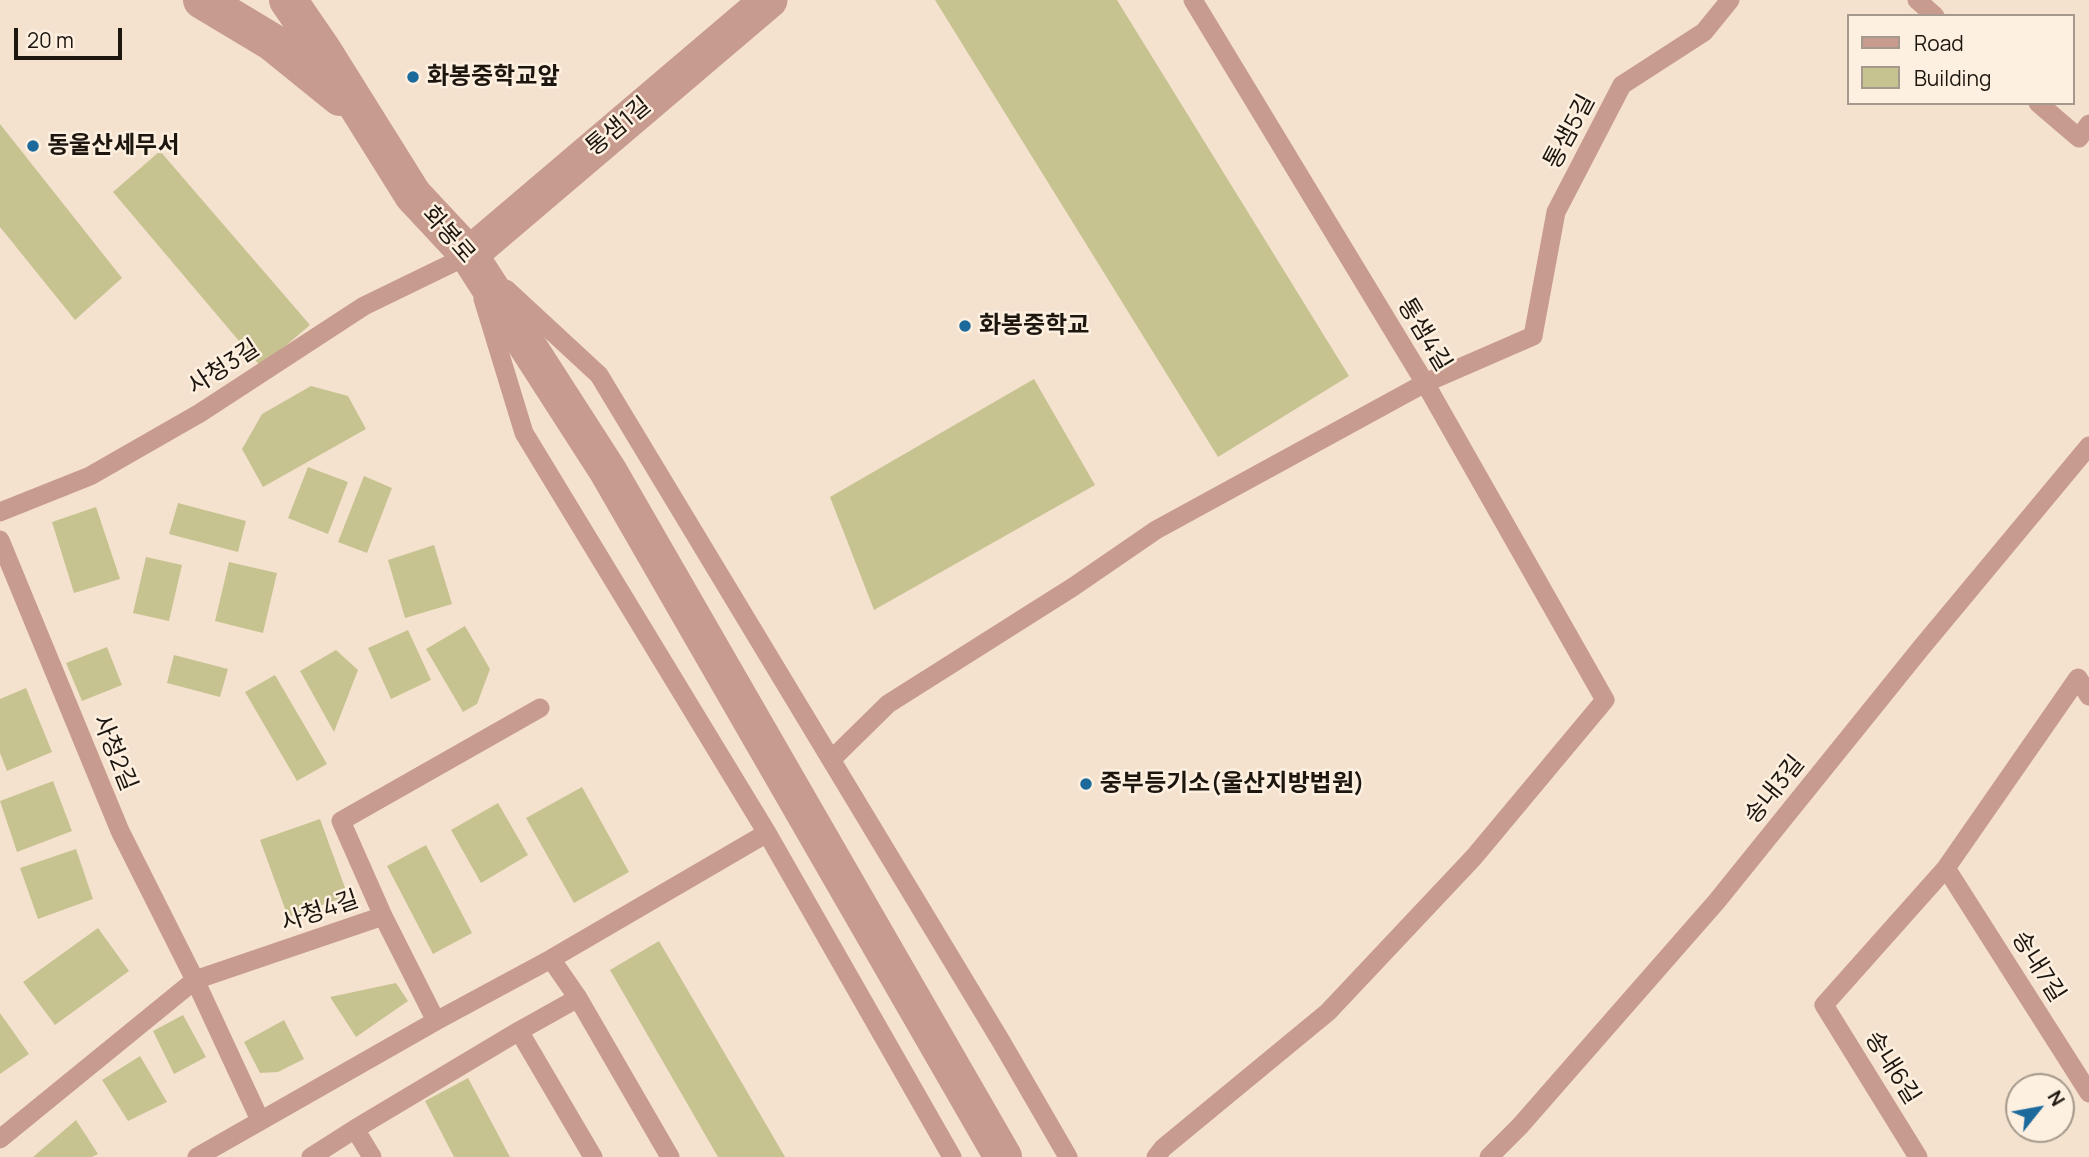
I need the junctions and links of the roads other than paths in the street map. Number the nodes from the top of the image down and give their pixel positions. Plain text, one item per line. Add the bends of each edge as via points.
1 (202, 0) edge
2 (288, 0) edge
3 (301, 0) edge
4 (769, 0) edge
5 (1193, 0) edge
6 (1730, 0) edge
7 (1917, 0) edge
8 (1933, 14) edge
9 (323, 51) junction
10 (2040, 105) edge
11 (365, 117) junction
12 (2089, 124) edge
13 (469, 255) junction
14 (1425, 383) junction
15 (2089, 446) edge
16 (0, 512) edge
17 (0, 540) edge
18 (2089, 696) edge
19 (540, 708) dead end
20 (832, 760) junction
21 (768, 834) junction
22 (1946, 868) junction
23 (383, 916) junction
24 (551, 959) junction
25 (195, 980) junction
26 (578, 998) junction
27 (436, 1021) junction
28 (519, 1031) junction
29 (2089, 1093) edge
30 (260, 1120) junction
31 (355, 1129) junction
32 (0, 1139) edge
33 (197, 1157) edge
34 (312, 1157) edge
35 (372, 1157) edge
36 (593, 1157) edge
37 (670, 1157) edge
38 (952, 1157) edge
39 (1003, 1157) edge
40 (1068, 1157) edge
41 (1156, 1157) edge
42 (1489, 1157) edge
43 (1918, 1157) edge

1 - 11 street via 272,42
2 - 9 street, 화봉로
3 - 9 street
4 - 13 street, 통샘1길
5 - 14 lane, 통샘4길
6 - 14 lane, 통샘5길 via 1704,32 1622,85 1556,212 1533,336
7 - 8 lane
9 - 11 street, 화봉로
10 - 12 lane via 2079,138
11 - 13 street, 화봉로 via 413,195
13 - 16 lane, 사청3길 via 365,306 90,476
13 - 20 lane via 599,375
13 - 21 lane via 524,433
13 - 39 street, 화봉로 via 608,471
14 - 20 lane via 1156,530 888,704
14 - 41 lane, 통샘4길 via 1605,700 1474,857 1328,1012
15 - 42 lane, 송내3길 via 1717,901
17 - 25 lane, 사청2길 via 120,831
18 - 22 lane via 2078,678
19 - 23 lane, 사청4길 via 341,821
20 - 40 lane
21 - 24 lane
21 - 38 lane
22 - 29 lane, 송내7길
22 - 43 lane, 송내6길 via 1824,1005
23 - 25 lane, 사청4길
23 - 27 lane
24 - 26 lane
24 - 27 lane
25 - 30 lane, 사청2길
25 - 32 lane, 사청4길
26 - 28 lane
26 - 37 lane
27 - 30 lane
28 - 31 lane
28 - 36 lane
30 - 33 lane
31 - 34 lane
31 - 35 lane

